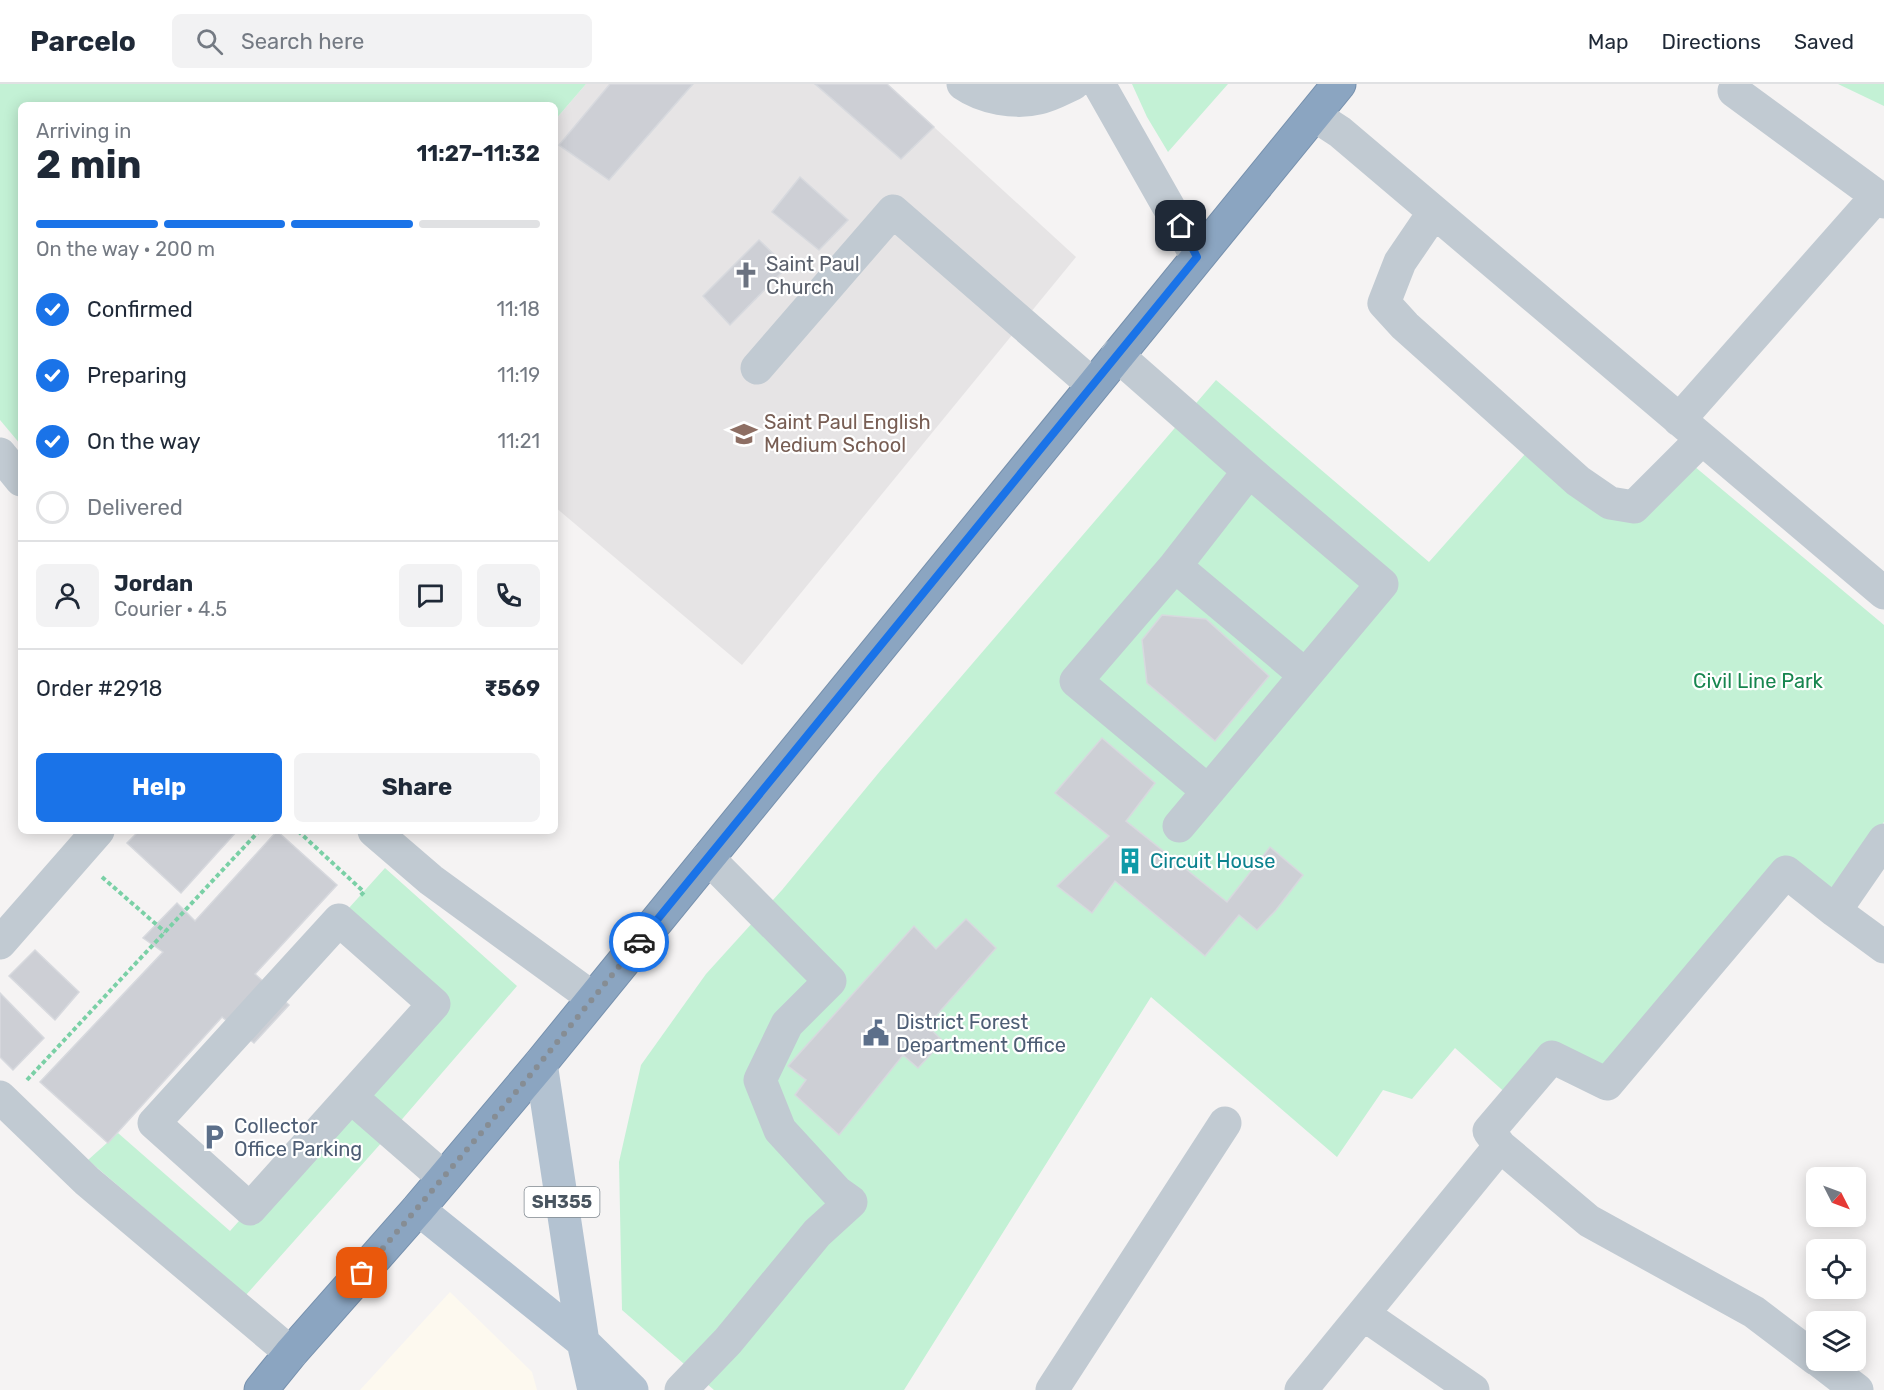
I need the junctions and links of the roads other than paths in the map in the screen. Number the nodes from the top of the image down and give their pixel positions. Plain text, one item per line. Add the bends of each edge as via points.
1 (963, 84) edge
2 (1073, 84) edge
3 (1100, 84) edge
4 (1339, 84) edge
5 (1734, 91) dead end
6 (1314, 115) junction
7 (1880, 199) edge
8 (1434, 212) junction
9 (1197, 257) junction
10 (1117, 355) junction
11 (757, 368) dead end
12 (1093, 385) junction
13 (1691, 429) junction
14 (0, 454) edge
15 (1249, 471) junction
16 (18, 476) edge
17 (1175, 566) junction
18 (1884, 593) edge
19 (1305, 675) junction
20 (1208, 791) junction
21 (1179, 825) dead end
22 (95, 834) edge
23 (377, 834) edge
24 (1884, 840) edge
25 (708, 858) junction
26 (1835, 911) junction
27 (0, 944) edge
28 (1884, 947) edge
29 (593, 998) junction
30 (541, 1063) junction
31 (11, 1091) edge
32 (351, 1097) junction
33 (1225, 1123) dead end
34 (1500, 1146) junction
35 (444, 1178) junction
36 (418, 1209) junction
37 (1363, 1314) junction
38 (583, 1342) junction
39 (1806, 1352) edge
40 (291, 1353) junction
41 (1832, 1371) edge
42 (261, 1390) edge
43 (594, 1390) edge
44 (632, 1390) edge
45 (681, 1390) edge
46 (1052, 1390) edge
47 (1301, 1390) edge
48 (1473, 1390) edge
49 (1857, 1390) edge

1 - 2 street via 974,92 1011,100 1039,99
3 - 9 street
4 - 6 highway
5 - 7 street
6 - 8 street via 1340,132
6 - 9 highway
7 - 13 street
8 - 13 street
8 - 13 street via 1400,262 1384,303 1578,481 1610,503 1634,507
9 - 10 highway
10 - 12 highway
10 - 15 street
11 - 12 street via 893,211
12 - 25 highway
13 - 18 street
14 - 16 street
15 - 17 street
15 - 19 street via 1382,584
17 - 19 street
17 - 20 street via 1076,681
19 - 20 street
20 - 21 street
22 - 27 street
23 - 29 street via 431,880
24 - 26 street
25 - 29 highway
25 - 45 street via 830,981 787,1024 760,1080 780,1130 851,1202 817,1233 728,1341
26 - 28 street
26 - 34 street via 1786,872 1607,1084 1551,1057 1489,1131
29 - 30 highway
30 - 35 highway
30 - 38 main road, SH355
31 - 40 street via 87,1181
32 - 32 street via 434,1005 339,920 154,1123 250,1209
32 - 35 street
33 - 46 street
34 - 37 street
34 - 39 street via 1589,1221 1754,1312
35 - 36 highway
36 - 38 main road
36 - 40 highway
37 - 47 street
37 - 48 street
38 - 43 main road, SH355
38 - 44 main road
40 - 42 highway
41 - 49 street

